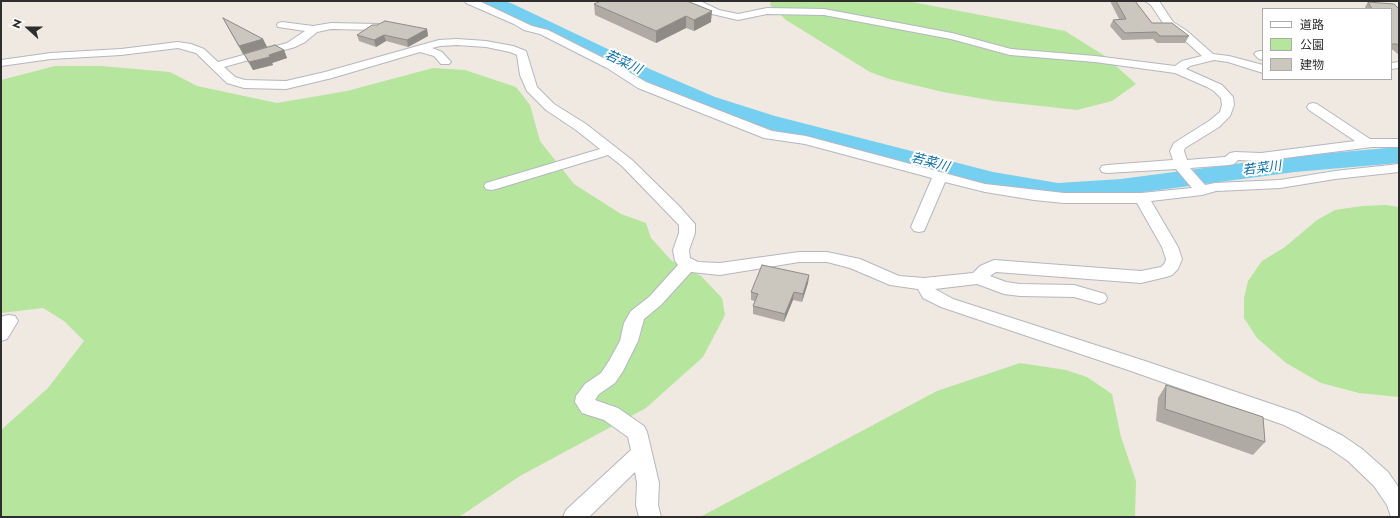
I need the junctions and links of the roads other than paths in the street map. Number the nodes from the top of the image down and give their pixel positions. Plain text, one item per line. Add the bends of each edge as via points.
1 (470, 1) edge
2 (692, 1) edge
3 (709, 1) edge
4 (1155, 2) edge
5 (757, 8) edge
6 (282, 25) dead end
7 (378, 26) edge
8 (311, 30) junction
9 (419, 48) junction
10 (1210, 57) junction
11 (1, 62) edge
12 (446, 62) dead end
13 (216, 66) junction
14 (1262, 69) edge
15 (1178, 70) junction
16 (1232, 87) dead end
17 (1218, 88) junction
18 (1313, 107) dead end
19 (1399, 143) edge
20 (1368, 144) junction
21 (610, 150) junction
22 (1182, 166) junction
23 (1399, 168) edge
24 (1106, 169) dead end
25 (940, 177) junction
26 (490, 186) dead end
27 (1201, 190) junction
28 (1141, 198) junction
29 (919, 227) dead end
30 (689, 264) junction
31 (978, 278) junction
32 (924, 284) junction
33 (1099, 298) dead end
34 (642, 453) junction
35 (1399, 510) edge
36 (574, 517) edge
37 (650, 517) edge

1 - 25 street via 528,28 544,32 642,85 769,135 806,140
2 - 5 street via 724,15 738,17
3 - 5 street via 722,8
4 - 10 street via 1169,24
5 - 15 street via 824,12 952,36 1010,52 1095,59
6 - 8 street
7 - 8 street via 331,26
8 - 13 street via 310,34 291,45
9 - 12 street via 438,54
9 - 13 street via 286,85 244,84 231,80
9 - 21 street via 457,42 486,44 522,53 531,88 550,107
10 - 14 street via 1222,57
10 - 15 street via 1186,63
11 - 13 street via 178,45 200,51
15 - 17 street
16 - 17 street
17 - 22 street via 1228,101 1226,113 1214,124 1179,146 1177,150
18 - 20 street
19 - 20 street
20 - 22 street via 1261,157 1235,156 1229,161
21 - 26 street
21 - 30 street via 627,163 687,224 687,234 681,250 683,261
22 - 24 street
22 - 27 street
23 - 27 street via 1280,184
25 - 28 street via 1034,196
25 - 29 street
27 - 28 street
28 - 31 street via 1170,247 1174,259 1166,271 1140,277 994,266
30 - 32 street via 695,267 720,268 800,257 827,257 854,263 896,281
30 - 34 street via 655,301 637,315 629,341 616,366 608,378 586,396 585,402 589,407 611,414 637,432
31 - 32 street
31 - 33 street via 1004,288 1074,291
32 - 35 street via 929,294 947,303 1291,419 1355,454 1381,479
34 - 36 street
34 - 37 street via 648,483 647,505

